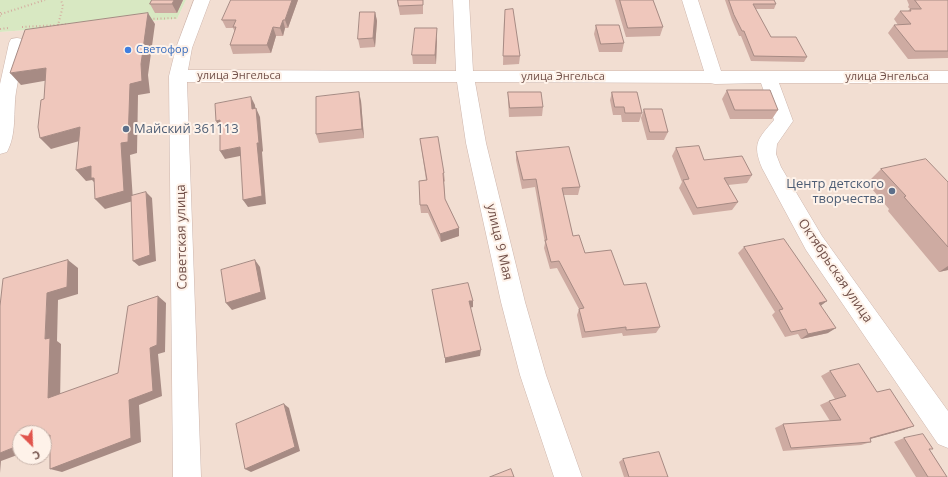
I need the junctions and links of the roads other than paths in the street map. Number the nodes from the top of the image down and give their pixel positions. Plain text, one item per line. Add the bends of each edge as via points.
1 (202, 0) edge
2 (461, 0) edge
3 (690, 0) edge
4 (15, 33) road end
5 (178, 76) junction
6 (466, 77) junction
7 (948, 77) edge
8 (715, 78) junction
9 (768, 78) junction
10 (0, 147) edge
11 (948, 434) edge
12 (187, 477) edge
13 (568, 477) edge

1 - 5 street, Советская улица via 184,48
2 - 6 street, улица 9 Мая
3 - 8 street
4 - 10 street
5 - 6 street, улица Энгельса
5 - 12 street, Советская улица
6 - 8 street, улица Энгельса
6 - 13 street, улица 9 Мая via 476,143 513,302 533,375
7 - 9 street, улица Энгельса
8 - 9 street, улица Энгельса
9 - 11 street, Октябрьская улица via 784,121 767,142 766,154 772,168 814,243

